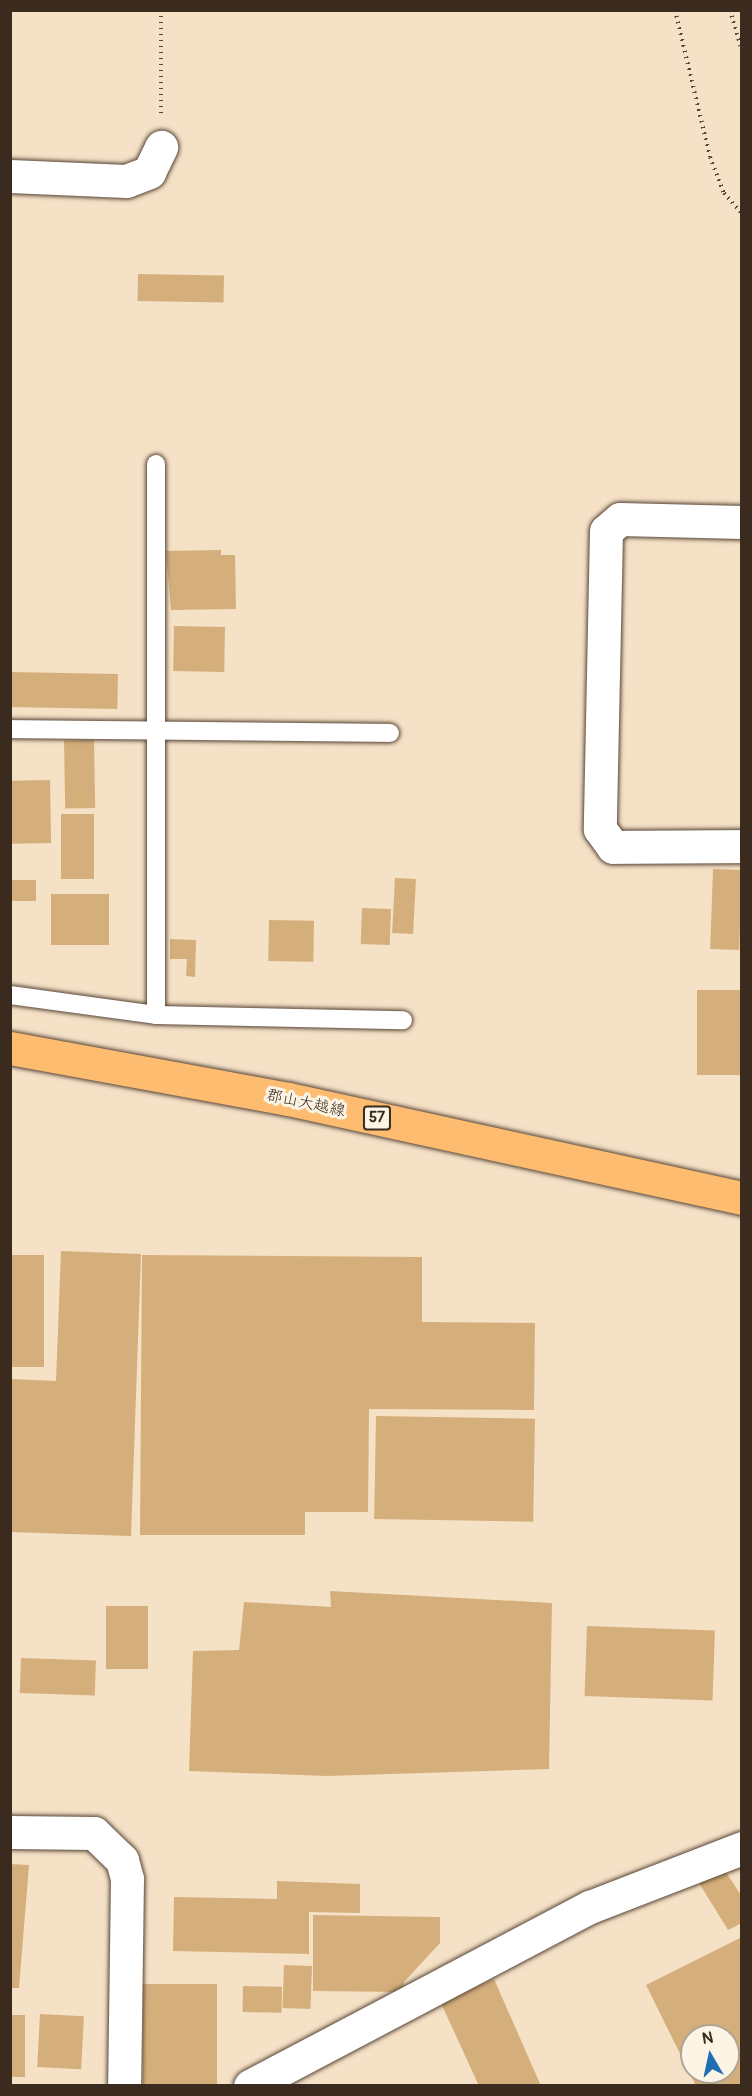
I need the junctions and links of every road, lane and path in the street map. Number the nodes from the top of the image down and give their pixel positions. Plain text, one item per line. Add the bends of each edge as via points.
1 (161, 10) edge
2 (675, 10) edge
3 (730, 10) edge
4 (741, 51) edge
5 (161, 147) joint
6 (10, 176) edge
7 (741, 214) edge
8 (156, 464) dead end
9 (741, 522) edge
10 (10, 729) edge
11 (156, 731) junction
12 (390, 733) dead end
13 (741, 846) edge
14 (10, 995) edge
15 (156, 1015) junction
16 (403, 1020) dead end
17 (10, 1047) edge
18 (741, 1198) edge
19 (10, 1832) edge
20 (741, 1848) edge
21 (124, 2085) edge
22 (250, 2085) edge

1 - 5 path
2 - 7 path via 710,157 724,193
3 - 4 path
5 - 6 street via 149,172 126,181
8 - 11 lane
9 - 13 street via 620,519 606,531 600,830 613,847
10 - 11 lane
11 - 12 lane
11 - 15 lane
14 - 15 lane
15 - 16 lane
17 - 18 main road, 郡山大越線 / 57 via 288,1099
19 - 21 street via 94,1833 122,1860 127,1879
20 - 22 street via 590,1907

